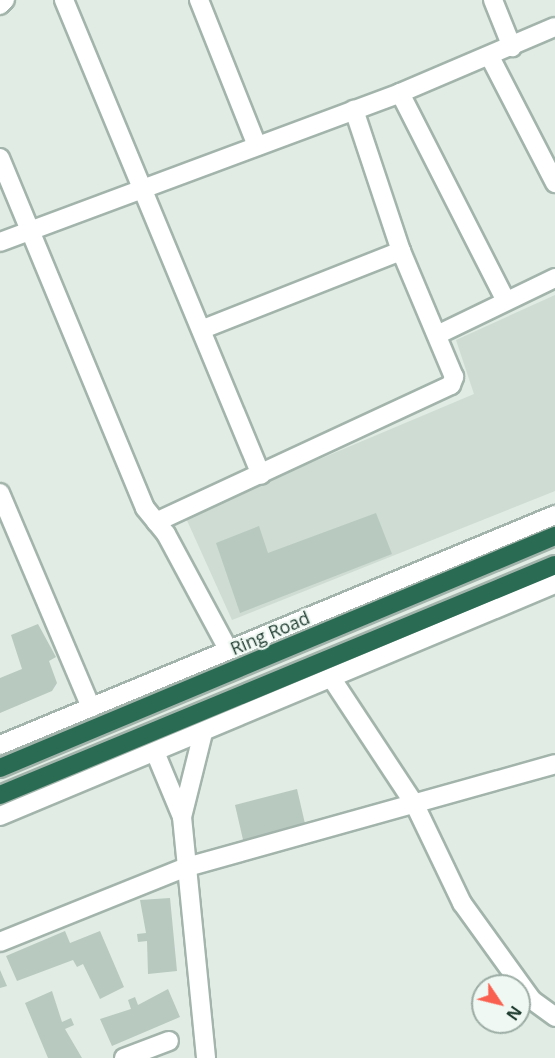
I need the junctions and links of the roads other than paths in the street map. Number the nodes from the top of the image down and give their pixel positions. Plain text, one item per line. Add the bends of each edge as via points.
1 (5, 0) edge
2 (64, 0) edge
3 (199, 0) edge
4 (493, 0) edge
5 (0, 5) edge
6 (555, 27) edge
7 (512, 46) junction
8 (490, 57) junction
9 (400, 93) junction
10 (354, 110) junction
11 (257, 146) junction
12 (0, 158) edge
13 (555, 183) edge
14 (144, 188) junction
15 (28, 231) junction
16 (0, 242) edge
17 (401, 251) junction
18 (555, 278) edge
19 (506, 301) junction
20 (203, 329) junction
21 (437, 335) junction
22 (261, 475) junction
23 (0, 493) edge
24 (555, 515) edge
25 (156, 522) junction
26 (7, 532) edge
27 (555, 536) edge
28 (555, 565) edge
29 (555, 584) edge
30 (228, 649) junction
31 (332, 679) junction
32 (91, 707) junction
33 (202, 733) junction
34 (0, 746) edge
35 (155, 752) junction
36 (555, 764) edge
37 (0, 768) edge
38 (0, 795) edge
39 (415, 805) junction
40 (0, 816) edge
41 (182, 817) junction
42 (187, 867) junction
43 (0, 942) edge
44 (555, 1017) edge
45 (169, 1041) dead end
46 (124, 1058) edge
47 (206, 1058) edge

1 - 5 street
2 - 14 street
3 - 11 street
4 - 7 street
6 - 7 street
7 - 8 street
8 - 9 street
8 - 13 street
9 - 10 street
9 - 19 street
10 - 11 street
10 - 17 street
11 - 14 street
12 - 15 street
14 - 15 street
14 - 20 street
15 - 16 street
15 - 25 street via 145,508
17 - 20 street
17 - 21 street
18 - 19 street
19 - 21 street
20 - 22 street
21 - 22 street via 454,377 451,385
22 - 25 street
23 - 26 street
24 - 30 street
25 - 30 street
26 - 32 street
27 - 37 highway, Ring Road
28 - 38 highway
29 - 31 street
30 - 32 street
31 - 33 street
31 - 39 street
32 - 34 street
33 - 35 street
33 - 41 street
35 - 40 street
35 - 41 street
36 - 39 street
39 - 42 street
39 - 44 street via 462,903 532,1000
41 - 42 street
42 - 43 street
42 - 47 street
45 - 46 street

